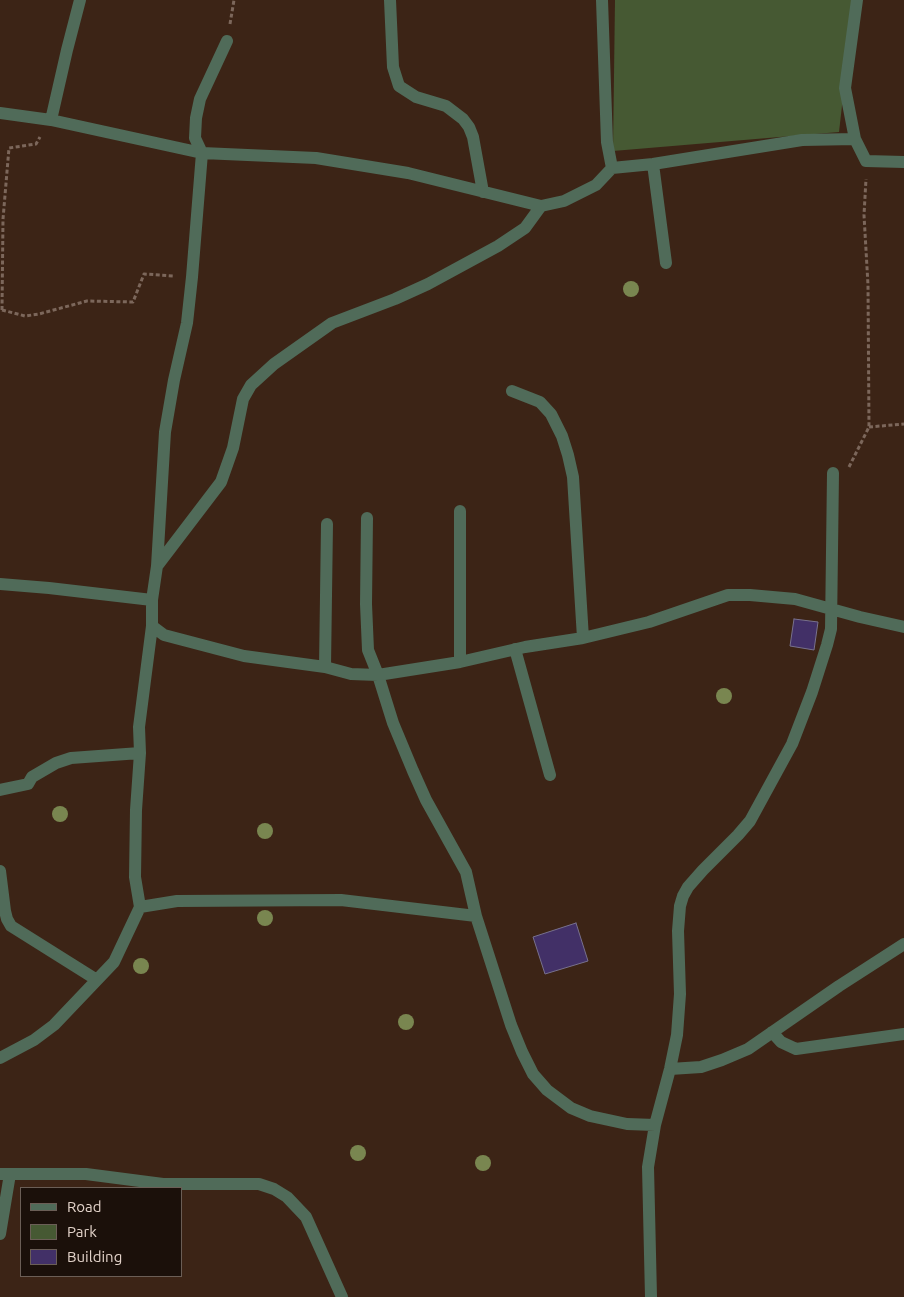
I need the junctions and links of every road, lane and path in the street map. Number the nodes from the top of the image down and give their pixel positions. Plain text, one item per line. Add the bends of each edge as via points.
1 (80, 0) edge
2 (234, 0) edge
3 (390, 0) edge
4 (602, 0) edge
5 (857, 0) edge
6 (227, 41) joint
7 (0, 113) edge
8 (51, 120) junction
9 (855, 139) junction
10 (202, 153) junction
11 (866, 161) junction
12 (904, 162) edge
13 (653, 164) junction
14 (612, 168) junction
15 (483, 192) junction
16 (541, 206) junction
17 (2, 220) edge
18 (666, 263) dead end
19 (192, 277) junction
20 (1, 310) edge
21 (512, 391) dead end
22 (904, 424) edge
23 (869, 427) junction
24 (833, 474) joint
25 (460, 511) dead end
26 (367, 518) dead end
27 (327, 524) dead end
28 (156, 566) junction
29 (0, 584) edge
30 (152, 600) junction
31 (830, 608) junction
32 (152, 626) junction
33 (904, 627) edge
34 (583, 638) junction
35 (515, 649) junction
36 (460, 662) junction
37 (325, 667) junction
38 (378, 675) junction
39 (140, 753) junction
40 (550, 775) dead end
41 (0, 790) edge
42 (0, 872) edge
43 (140, 907) junction
44 (476, 916) junction
45 (904, 944) edge
46 (98, 980) junction
47 (772, 1032) junction
48 (904, 1034) edge
49 (0, 1058) edge
50 (670, 1070) junction
51 (655, 1126) junction
52 (5, 1174) edge
53 (0, 1231) edge
54 (342, 1297) edge
55 (651, 1297) edge

1 - 8 street
2 - 6 path
3 - 15 street via 393,67 399,86 416,97 446,106 463,119 473,137
4 - 14 street via 607,142
5 - 9 street via 845,88
6 - 10 street via 200,99 195,138
7 - 8 street
8 - 10 street
8 - 17 path via 36,144 9,148
9 - 11 street
9 - 13 street via 802,140
10 - 15 street via 316,158 408,173
10 - 19 street
11 - 12 street
11 - 23 path via 864,215
13 - 14 street
13 - 18 street
14 - 16 street via 596,185 564,201
15 - 16 street
16 - 28 street via 525,228 498,246 428,284 332,323 274,364 250,386 221,482
17 - 20 path
19 - 20 path via 144,274 133,302 87,301 26,316
19 - 28 street via 187,323 165,432
21 - 34 street via 540,402 551,414 568,454
22 - 23 path
23 - 24 path via 850,467
24 - 31 street
25 - 36 street
26 - 38 street via 368,650
27 - 37 street
28 - 30 street
29 - 30 street
30 - 32 street
31 - 33 street
31 - 34 street via 795,599 728,596 649,622
31 - 50 street via 831,629 827,645 784,762 750,820 683,896 678,931 680,994 677,1035
32 - 37 street via 164,635 244,656
32 - 39 street via 139,727
34 - 35 street
35 - 36 street
35 - 40 street
36 - 38 street
37 - 38 street via 351,674
38 - 44 street via 412,771 466,872
39 - 41 street via 71,758 32,777 28,784
39 - 43 street via 135,877
42 - 46 street via 5,911 12,926
43 - 44 street via 177,901 341,900
43 - 46 street via 114,962
44 - 51 street via 511,1026 533,1074 547,1090 571,1108 627,1124
45 - 47 street
46 - 49 street via 34,1040
47 - 48 street via 781,1042 796,1048
47 - 50 street via 748,1049 722,1060 701,1067
50 - 51 street
51 - 55 street via 648,1167
52 - 53 street
52 - 54 street via 86,1174 163,1184 259,1184 274,1189 287,1197 306,1217

